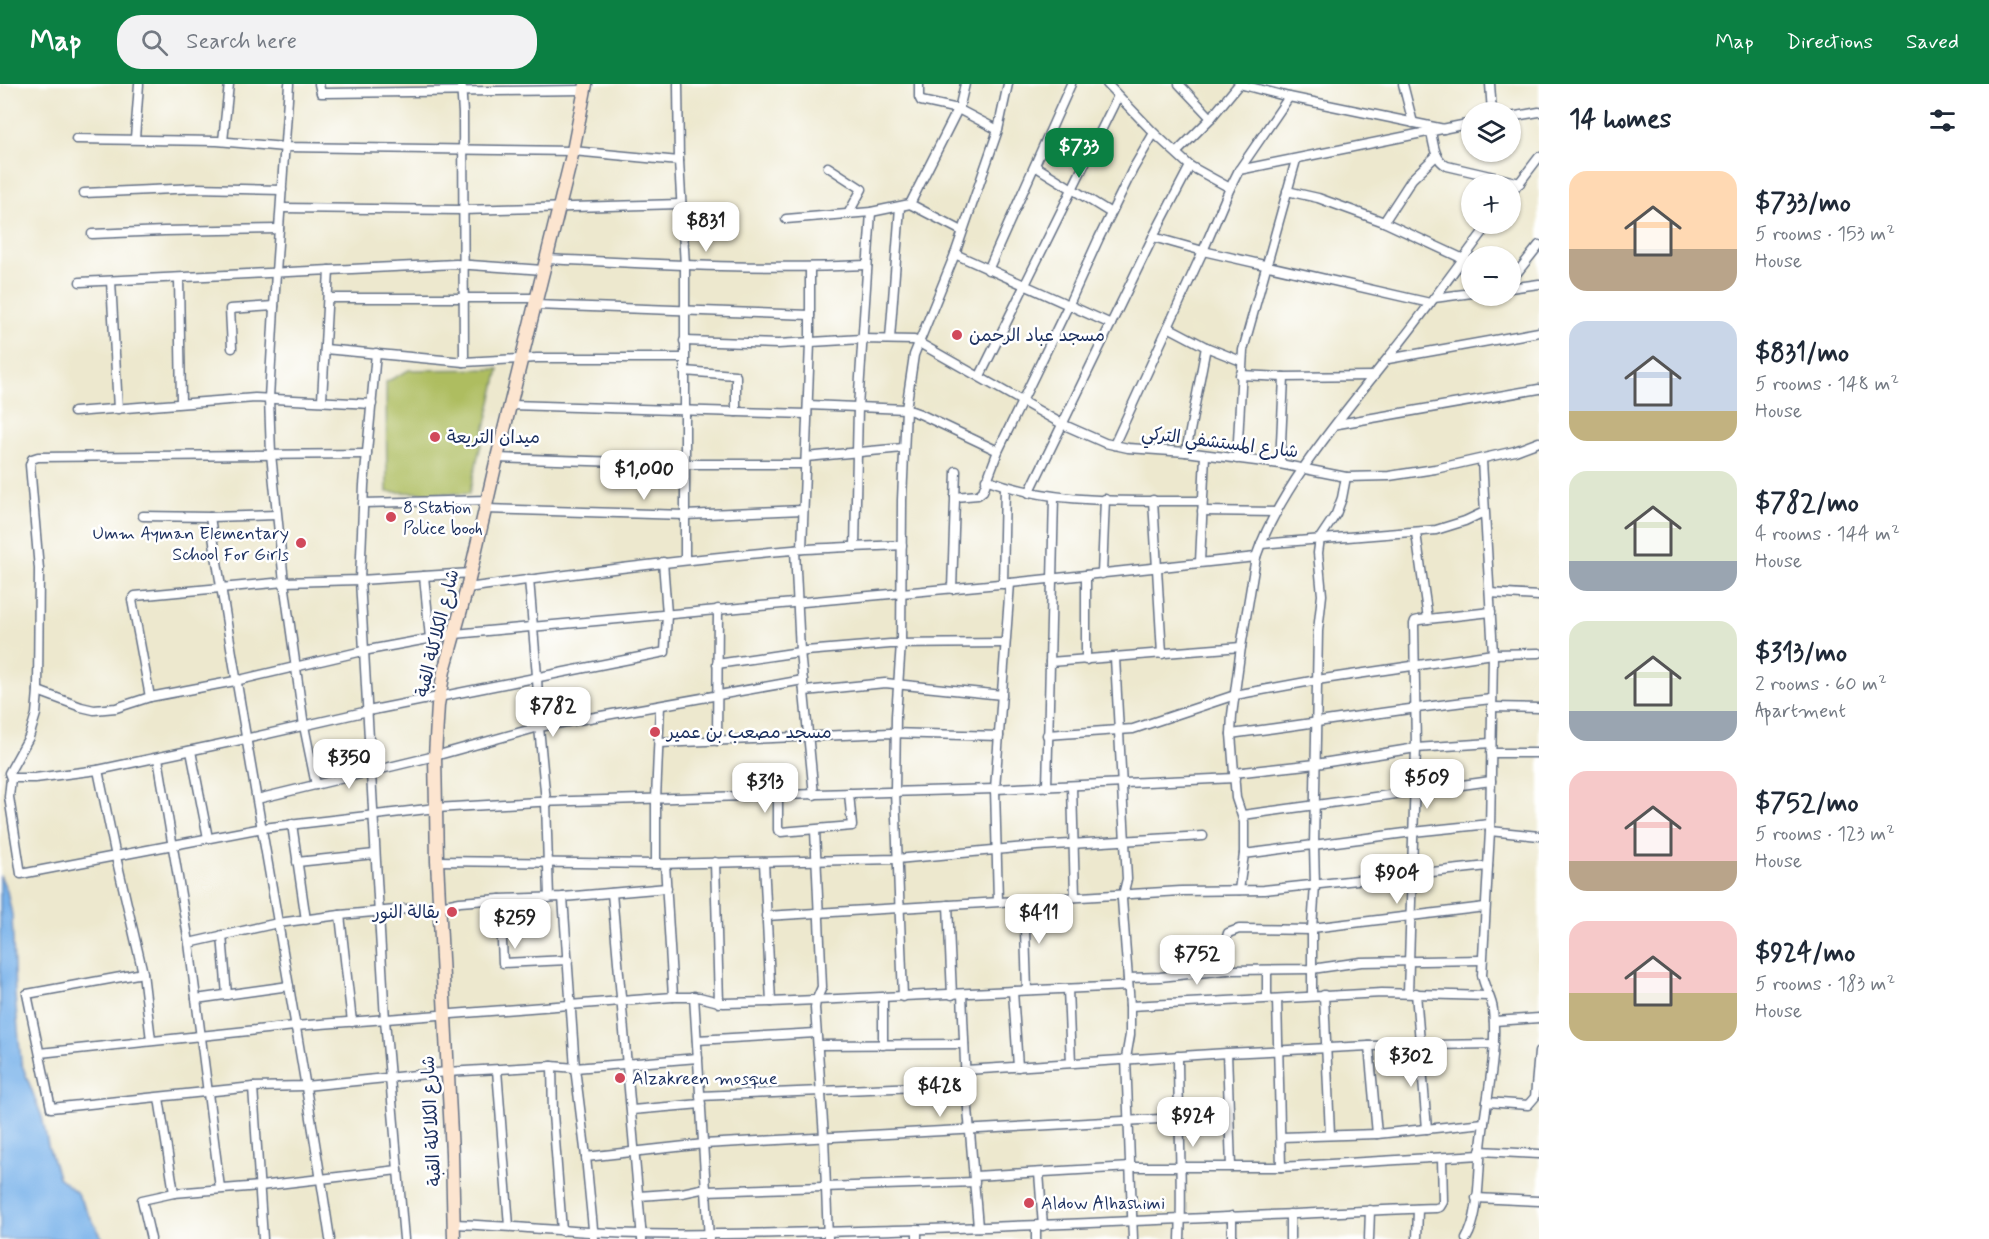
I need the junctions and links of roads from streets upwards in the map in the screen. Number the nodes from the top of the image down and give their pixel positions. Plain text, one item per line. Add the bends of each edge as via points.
1 (139, 84) edge
2 (229, 84) edge
3 (288, 84) edge
4 (319, 84) edge
5 (678, 84) edge
6 (919, 84) edge
7 (965, 84) edge
8 (1008, 84) edge
9 (1071, 84) edge
10 (1107, 84) edge
11 (1179, 84) edge
12 (1403, 84) edge
13 (1490, 84) edge
14 (461, 87) edge
15 (585, 87) edge
16 (1258, 87) edge
17 (1118, 96) junction
18 (1289, 97) junction
19 (1491, 102) edge
20 (958, 109) junction
21 (1539, 112) edge
22 (1521, 115) edge
23 (1211, 118) junction
24 (1413, 123) junction
25 (1461, 125) edge
26 (1444, 129) junction
27 (998, 130) junction
28 (1431, 132) junction
29 (1154, 133) junction
30 (135, 138) junction
31 (76, 139) dead end
32 (223, 141) junction
33 (285, 147) junction
34 (463, 150) junction
35 (573, 151) junction
36 (1177, 152) junction
37 (1436, 156) junction
38 (1539, 157) edge
39 (1296, 160) junction
40 (679, 161) junction
41 (1035, 166) junction
42 (1190, 166) junction
43 (828, 167) dead end
44 (1239, 170) junction
45 (1481, 174) edge
46 (1521, 182) edge
47 (1230, 188) junction
48 (282, 190) junction
49 (1071, 190) junction
50 (1287, 191) junction
51 (84, 193) dead end
52 (680, 204) junction
53 (910, 204) junction
54 (559, 207) junction
55 (900, 207) junction
56 (281, 208) junction
57 (462, 210) junction
58 (871, 212) junction
59 (1111, 213) junction
60 (848, 214) junction
61 (786, 219) dead end
62 (1384, 222) junction
63 (279, 229) junction
64 (962, 231) junction
65 (92, 234) dead end
66 (1481, 234) edge
67 (1153, 237) junction
68 (1539, 245) edge
69 (1472, 246) edge
70 (1203, 251) junction
71 (955, 254) junction
72 (1461, 259) edge
73 (1461, 260) edge
74 (462, 264) junction
75 (544, 265) junction
76 (866, 265) junction
77 (685, 266) junction
78 (1267, 266) junction
79 (810, 268) junction
80 (1521, 269) edge
81 (329, 270) junction
82 (988, 270) junction
83 (276, 272) junction
84 (179, 278) junction
85 (111, 281) junction
86 (80, 282) dead end
87 (1521, 284) edge
88 (1539, 284) edge
89 (1025, 286) junction
90 (1461, 295) edge
91 (463, 297) junction
92 (328, 298) junction
93 (1432, 300) junction
94 (536, 301) junction
95 (1070, 304) junction
96 (274, 306) junction
97 (684, 310) junction
98 (810, 315) junction
99 (1111, 324) junction
100 (1168, 327) junction
101 (1539, 332) edge
102 (862, 339) junction
103 (890, 339) junction
104 (684, 341) junction
105 (920, 342) junction
106 (810, 343) junction
107 (1206, 347) junction
108 (232, 348) dead end
109 (325, 349) junction
110 (376, 353) junction
111 (522, 358) junction
112 (684, 358) junction
113 (1388, 358) junction
114 (464, 362) junction
115 (1241, 362) junction
116 (684, 371) junction
117 (1240, 375) junction
118 (980, 376) junction
119 (1374, 376) junction
120 (1284, 377) junction
121 (1539, 388) edge
122 (269, 398) junction
123 (322, 400) junction
124 (1022, 402) junction
125 (180, 404) junction
126 (372, 404) junction
127 (511, 405) junction
128 (858, 407) junction
129 (118, 409) junction
130 (807, 409) junction
131 (906, 409) junction
132 (684, 410) junction
133 (74, 412) dead end
134 (736, 412) junction
135 (1338, 423) junction
136 (1062, 424) junction
137 (1539, 442) edge
138 (1114, 445) junction
139 (903, 448) junction
140 (998, 451) junction
141 (856, 452) junction
142 (1186, 452) junction
143 (271, 454) junction
144 (367, 454) junction
145 (1206, 455) junction
146 (497, 458) junction
147 (1237, 459) junction
148 (806, 460) junction
149 (1482, 460) junction
150 (685, 464) junction
151 (1280, 464) junction
152 (1304, 468) junction
153 (956, 471) dead end
154 (1346, 477) junction
155 (986, 479) junction
156 (1005, 486) junction
157 (1029, 493) junction
158 (955, 497) junction
159 (1054, 497) junction
160 (1106, 500) junction
161 (1153, 500) junction
162 (1202, 501) junction
163 (363, 503) junction
164 (487, 505) junction
165 (803, 510) junction
166 (1202, 511) junction
167 (1277, 512) junction
168 (1484, 512) junction
169 (276, 515) junction
170 (685, 515) junction
171 (143, 516) dead end
172 (210, 517) junction
173 (1416, 532) junction
174 (1320, 538) junction
175 (1261, 544) junction
176 (902, 545) junction
177 (855, 547) junction
178 (799, 549) junction
179 (1256, 558) junction
180 (685, 560) junction
181 (663, 562) junction
182 (1200, 562) junction
183 (1156, 567) junction
184 (471, 573) junction
185 (1102, 574) junction
186 (1086, 575) junction
187 (424, 576) junction
188 (1052, 578) junction
189 (529, 579) junction
190 (360, 580) junction
191 (284, 582) junction
192 (1006, 584) junction
193 (221, 587) junction
194 (467, 588) junction
195 (952, 589) junction
196 (902, 593) junction
197 (1490, 594) junction
198 (1539, 596) edge
199 (798, 602) junction
200 (718, 609) junction
201 (1491, 612) junction
202 (667, 615) junction
203 (1428, 619) junction
204 (534, 627) junction
205 (455, 634) junction
206 (430, 638) junction
207 (901, 643) junction
208 (1005, 643) junction
209 (1240, 647) junction
210 (363, 651) junction
211 (800, 651) junction
212 (1539, 653) edge
213 (1162, 654) junction
214 (1492, 654) junction
215 (1115, 658) junction
216 (1086, 660) junction
217 (1050, 662) junction
218 (717, 664) junction
219 (1414, 666) junction
220 (296, 667) junction
221 (537, 676) junction
222 (803, 680) junction
223 (1317, 680) junction
224 (236, 681) junction
225 (899, 685) junction
226 (38, 691) junction
227 (804, 691) junction
228 (1235, 694) junction
229 (1002, 695) junction
230 (716, 696) junction
231 (150, 698) junction
232 (438, 698) junction
233 (1492, 703) junction
234 (660, 706) junction
235 (1414, 706) junction
236 (1539, 708) edge
237 (368, 711) junction
238 (1316, 723) junction
239 (304, 726) junction
240 (539, 727) junction
241 (1119, 731) junction
242 (897, 733) junction
243 (1231, 734) junction
244 (1047, 735) junction
245 (999, 736) junction
246 (810, 737) junction
247 (245, 740) junction
248 (717, 741) junction
249 (659, 743) junction
250 (1491, 743) junction
251 (1416, 748) junction
252 (190, 751) junction
253 (1491, 753) junction
254 (1539, 753) edge
255 (435, 756) junction
256 (159, 758) junction
257 (1316, 764) junction
258 (98, 770) junction
259 (372, 771) junction
260 (1234, 775) junction
261 (11, 778) junction
262 (1491, 782) junction
263 (1122, 783) junction
264 (316, 785) junction
265 (1072, 786) junction
266 (1047, 787) junction
267 (995, 789) junction
268 (895, 791) junction
269 (1415, 791) junction
270 (849, 793) junction
271 (778, 795) junction
272 (814, 795) junction
273 (257, 799) junction
274 (656, 799) junction
275 (546, 802) junction
276 (1314, 805) junction
277 (436, 808) junction
278 (374, 814) junction
279 (1242, 815) junction
280 (292, 824) junction
281 (263, 828) junction
282 (1490, 828) junction
283 (815, 830) junction
284 (1413, 832) junction
285 (1203, 836) dead end
286 (1539, 836) edge
287 (208, 838) junction
288 (1125, 842) junction
289 (1074, 844) junction
290 (173, 846) junction
291 (1314, 846) junction
292 (997, 849) junction
293 (375, 854) junction
294 (1244, 854) junction
295 (116, 857) junction
296 (897, 859) junction
297 (437, 861) junction
298 (816, 861) junction
299 (297, 862) junction
300 (715, 862) junction
301 (764, 862) junction
302 (548, 863) junction
303 (661, 864) junction
304 (1488, 866) junction
305 (1411, 875) junction
306 (1315, 885) junction
307 (667, 888) junction
308 (1239, 890) junction
309 (612, 893) junction
310 (1122, 894) junction
311 (563, 897) junction
312 (1075, 897) junction
313 (500, 898) junction
314 (549, 898) junction
315 (1024, 900) junction
316 (999, 901) junction
317 (948, 904) junction
318 (440, 906) junction
319 (1485, 907) junction
320 (899, 908) junction
321 (379, 911) junction
322 (818, 913) junction
323 (340, 915) junction
324 (766, 916) junction
325 (1410, 917) junction
326 (306, 920) junction
327 (278, 923) junction
328 (1312, 929) junction
329 (222, 935) junction
330 (189, 943) junction
331 (568, 960) junction
332 (1482, 960) junction
333 (1410, 962) junction
334 (1312, 969) junction
335 (1227, 970) junction
336 (1267, 971) junction
337 (143, 973) junction
338 (1128, 982) junction
339 (289, 986) junction
340 (1068, 988) junction
341 (1027, 990) junction
342 (1013, 991) junction
343 (1412, 993) junction
344 (952, 994) junction
345 (962, 994) junction
346 (227, 995) junction
347 (1324, 995) junction
348 (694, 996) junction
349 (1312, 996) junction
350 (1488, 996) junction
351 (673, 997) junction
352 (903, 997) junction
353 (883, 998) junction
354 (1267, 998) junction
355 (196, 999) junction
356 (1277, 999) junction
357 (816, 1000) junction
358 (623, 1001) junction
359 (771, 1002) junction
360 (719, 1003) junction
361 (570, 1004) junction
362 (1130, 1006) junction
363 (443, 1015) junction
364 (1539, 1018) edge
365 (385, 1020) junction
366 (1494, 1021) junction
367 (352, 1022) junction
368 (295, 1026) junction
369 (816, 1033) junction
370 (201, 1036) junction
371 (151, 1040) junction
372 (697, 1040) junction
373 (964, 1044) junction
374 (1494, 1044) junction
375 (818, 1045) junction
376 (883, 1045) junction
377 (1422, 1045) junction
378 (1369, 1046) junction
379 (1325, 1048) junction
380 (1278, 1052) junction
381 (1539, 1052) edge
382 (39, 1053) junction
383 (1227, 1053) junction
384 (1178, 1056) junction
385 (698, 1058) junction
386 (1126, 1058) junction
387 (628, 1063) junction
388 (1071, 1064) junction
389 (552, 1066) junction
390 (1018, 1067) junction
391 (575, 1068) junction
392 (497, 1070) junction
393 (966, 1070) junction
394 (447, 1072) junction
395 (389, 1077) junction
396 (966, 1085) junction
397 (305, 1086) junction
398 (253, 1087) junction
399 (207, 1091) junction
400 (821, 1091) junction
401 (159, 1098) junction
402 (700, 1100) junction
403 (1487, 1102) junction
404 (632, 1110) junction
405 (1178, 1118) junction
406 (1129, 1121) junction
407 (1484, 1123) junction
408 (1427, 1129) junction
409 (970, 1130) junction
410 (1377, 1134) junction
411 (1330, 1136) junction
412 (824, 1137) junction
413 (1281, 1137) junction
414 (704, 1144) junction
415 (635, 1152) junction
416 (1480, 1153) junction
417 (1539, 1154) edge
418 (586, 1157) junction
419 (1442, 1158) junction
420 (1131, 1167) junction
421 (1231, 1167) junction
422 (1281, 1167) junction
423 (1181, 1168) junction
424 (398, 1170) junction
425 (1039, 1173) junction
426 (321, 1178) junction
427 (975, 1179) junction
428 (260, 1186) junction
429 (826, 1186) junction
430 (220, 1188) junction
431 (706, 1190) junction
432 (174, 1193) junction
433 (639, 1196) junction
434 (1476, 1198) junction
435 (1539, 1202) edge
436 (1418, 1209) junction
437 (1370, 1210) junction
438 (1290, 1214) junction
439 (1232, 1216) junction
440 (1181, 1218) junction
441 (1132, 1222) junction
442 (454, 1224) junction
443 (509, 1226) junction
444 (1039, 1226) junction
445 (975, 1227) junction
446 (917, 1229) junction
447 (562, 1231) junction
448 (827, 1235) edge
449 (593, 1236) edge
450 (709, 1236) edge
451 (642, 1237) edge
452 (151, 1239) edge
453 (263, 1239) edge
454 (330, 1239) edge
455 (404, 1239) edge
456 (454, 1239) edge
457 (917, 1239) edge
458 (972, 1239) edge
459 (1036, 1239) edge
460 (1133, 1239) edge
461 (1180, 1239) edge
462 (1232, 1239) edge
463 (1290, 1239) edge
464 (1369, 1239) edge
465 (1418, 1239) edge
466 (1466, 1239) edge

1 - 30 street
2 - 32 street
3 - 33 street
4 - 14 street via 321,93
5 - 40 street
6 - 20 street via 921,101
7 - 20 street
8 - 27 street
9 - 41 street
10 - 17 street
11 - 23 street
12 - 24 street
13 - 19 street
14 - 15 street
14 - 34 street
15 - 35 street, شارع الكلاكلة القبة
16 - 18 street
16 - 23 street via 1239,84
17 - 29 street
17 - 49 street
18 - 24 street
18 - 44 street
20 - 27 street
20 - 53 street
21 - 22 street
23 - 36 street
24 - 26 street
25 - 26 street
26 - 28 street
27 - 64 street
28 - 37 street
28 - 39 street
29 - 36 street
29 - 59 street
30 - 31 street
30 - 32 street
32 - 33 street
33 - 34 street
33 - 48 street
34 - 35 street
34 - 57 street
35 - 40 street
35 - 54 street, شارع الكلاكلة القبة
36 - 42 street
37 - 45 street via 1447,166
37 - 62 street via 1408,183
38 - 46 street
39 - 44 street
39 - 50 street
40 - 52 street
41 - 49 street
41 - 82 street
42 - 47 street
42 - 67 street
43 - 60 street via 862,189
44 - 47 street
47 - 70 street
48 - 51 street via 196,188
48 - 56 street
49 - 59 street
49 - 89 street
50 - 62 street
50 - 78 street
52 - 54 street
52 - 77 street
53 - 55 street
53 - 64 street
54 - 57 street
54 - 75 street, شارع الكلاكلة القبة
55 - 58 street
55 - 103 street
56 - 57 street
56 - 63 street
57 - 74 street
58 - 60 street
58 - 76 street
59 - 95 street
60 - 61 street
62 - 72 street
63 - 65 street
63 - 83 street
64 - 71 street
66 - 69 street
67 - 70 street
67 - 99 street
68 - 80 street
70 - 78 street
70 - 100 street
71 - 82 street
71 - 105 street
73 - 93 street
74 - 75 street
74 - 81 street
74 - 91 street
75 - 77 street
75 - 94 street, شارع الكلاكلة القبة
76 - 79 street
76 - 102 street
77 - 79 street
77 - 97 street
78 - 93 street
78 - 115 street
79 - 98 street
81 - 83 street
81 - 92 street
82 - 89 street
83 - 84 street
83 - 96 street
84 - 85 street
84 - 125 street
85 - 86 street
85 - 129 street
87 - 88 street
89 - 95 street
89 - 118 street
90 - 93 street
91 - 92 street
91 - 94 street
91 - 114 street
92 - 109 street
93 - 113 street
94 - 97 street
94 - 111 street, شارع الكلاكلة القبة
95 - 99 street
95 - 124 street
96 - 108 street via 230,309
96 - 122 street
97 - 98 street
97 - 104 street
98 - 106 street
99 - 136 street
100 - 107 street
100 - 138 street
101 - 113 street
102 - 103 street
102 - 106 street
102 - 128 street
103 - 105 street
104 - 106 street
104 - 112 street
105 - 118 street, شارع المستشفي التركي
105 - 131 street
106 - 130 street
107 - 115 street
107 - 142 street
109 - 110 street
109 - 123 street
110 - 114 street
110 - 126 street
111 - 112 street
111 - 114 street
111 - 127 street, شارع الكلاكلة القبة
112 - 116 street
113 - 119 street
115 - 117 street
116 - 132 street
116 - 134 street via 735,375
117 - 120 street
117 - 147 street
118 - 124 street, شارع المستشفي التركي
119 - 120 street
119 - 135 street
120 - 151 street
121 - 135 street
122 - 123 street
122 - 125 street
122 - 143 street
123 - 126 street
124 - 136 street, شارع المستشفي التركي
124 - 140 street
125 - 129 street
126 - 144 street
127 - 132 street
127 - 146 street, شارع الكلاكلة القبة
128 - 130 street
128 - 131 street
128 - 141 street
129 - 133 street
130 - 134 street
130 - 148 street
131 - 139 street
131 - 140 street
132 - 134 street
132 - 150 street
135 - 152 street
136 - 138 street, شارع المستشفي التركي
136 - 157 street
137 - 149 street, شارع المستشفي التركي
138 - 142 street, شارع المستشفي التركي
139 - 141 street
139 - 176 street
140 - 155 street
141 - 148 street
141 - 177 street
142 - 145 street, شارع المستشفي التركي
143 - 144 street
143 - 169 street
143 - 226 street via 32,459 39,569
144 - 163 street
145 - 147 street, شارع المستشفي التركي
145 - 162 street
146 - 150 street
146 - 164 street, شارع الكلاكلة القبة
147 - 151 street, شارع المستشفي التركي
148 - 150 street
148 - 165 street
149 - 154 street, شارع المستشفي التركي via 1389,476
149 - 168 street
150 - 170 street
151 - 152 street, شارع المستشفي التركي
152 - 154 street, شارع المستشفي التركي
152 - 167 street
153 - 158 street
154 - 174 street via 1336,514
155 - 156 street
155 - 158 street via 981,493
156 - 157 street
156 - 192 street
157 - 159 street
158 - 195 street
159 - 160 street
159 - 188 street
160 - 161 street
160 - 185 street
161 - 162 street
161 - 183 street
162 - 166 street
163 - 164 street
163 - 190 street
164 - 170 street
164 - 184 street, شارع الكلاكلة القبة
165 - 170 street
165 - 178 street
166 - 167 street
166 - 182 street
167 - 175 street
168 - 173 street via 1450,527
168 - 197 street
169 - 172 street
169 - 191 street
170 - 180 street
171 - 172 street
172 - 193 street
173 - 174 street
173 - 203 street
174 - 175 street
174 - 223 street via 1322,595
175 - 179 street
176 - 177 street
176 - 196 street
177 - 178 street
178 - 180 street
178 - 199 street
179 - 182 street
179 - 209 street
180 - 181 street
181 - 189 street
181 - 202 street
182 - 183 street
183 - 185 street
183 - 213 street
184 - 187 street
184 - 194 street, شارع الكلاكلة القبة
185 - 186 street
186 - 188 street
186 - 216 street
187 - 190 street
187 - 206 street
188 - 192 street
188 - 217 street
189 - 194 street
189 - 204 street
190 - 191 street
190 - 210 street
191 - 193 street
191 - 220 street
192 - 195 street
192 - 208 street
193 - 224 street
193 - 231 street via 132,598
194 - 205 street, شارع الكلاكلة القبة
195 - 196 street
196 - 199 street
196 - 207 street
197 - 198 street
197 - 201 street
199 - 200 street
199 - 211 street
200 - 202 street
200 - 218 street
201 - 203 street
201 - 214 street
202 - 204 street
202 - 221 street via 665,652
203 - 219 street via 1414,624
204 - 205 street
204 - 221 street
205 - 206 street
205 - 232 street, شارع الكلاكلة القبة
206 - 210 street
207 - 208 street
207 - 211 street
207 - 225 street
208 - 229 street
209 - 213 street
209 - 228 street
210 - 220 street
210 - 237 street
211 - 218 street
211 - 222 street
212 - 214 street
213 - 215 street
214 - 219 street
214 - 233 street
215 - 216 street
215 - 241 street
216 - 217 street
217 - 244 street
218 - 230 street
219 - 223 street
219 - 235 street
220 - 224 street
220 - 239 street
221 - 232 street
221 - 240 street
222 - 227 street
222 - 230 street
223 - 228 street
223 - 238 street
224 - 231 street
224 - 247 street
225 - 227 street via 879,683
225 - 229 street
225 - 242 street
226 - 231 street via 94,710
226 - 261 street via 32,729 9,773
227 - 246 street
228 - 241 street
228 - 243 street
229 - 245 street
230 - 234 street
230 - 248 street
232 - 237 street
232 - 255 street, شارع الكلاكلة القبة
233 - 235 street
233 - 236 street
233 - 250 street
234 - 240 street
234 - 249 street
235 - 238 street
235 - 251 street
237 - 239 street
237 - 259 street
238 - 243 street
238 - 257 street
239 - 247 street
239 - 264 street
240 - 255 street
240 - 275 street
241 - 244 street
241 - 263 street
242 - 245 street
242 - 246 street
242 - 268 street
243 - 260 street
244 - 266 street
245 - 267 street
246 - 248 street
246 - 272 street
247 - 252 street
247 - 273 street
248 - 249 street
249 - 274 street
250 - 251 street
250 - 253 street
251 - 257 street
251 - 269 street
252 - 256 street
252 - 287 street
253 - 254 street
253 - 262 street
255 - 259 street
255 - 277 street, شارع الكلاكلة القبة
256 - 258 street
256 - 290 street
257 - 260 street
257 - 276 street
258 - 261 street
258 - 295 street
259 - 264 street
259 - 278 street
260 - 263 street
260 - 279 street
261 - 295 street via 9,797 21,874
262 - 269 street
262 - 282 street
263 - 265 street
263 - 288 street
264 - 273 street
265 - 266 street
265 - 289 street
266 - 267 street
267 - 268 street
267 - 292 street
268 - 270 street
268 - 296 street
269 - 276 street
269 - 284 street
270 - 272 street
270 - 283 street via 852,826
271 - 272 street
271 - 274 street
271 - 283 street via 779,832
273 - 281 street
274 - 275 street
274 - 303 street
275 - 277 street
275 - 302 street
276 - 279 street
276 - 291 street
277 - 278 street
277 - 297 street, شارع الكلاكلة القبة
278 - 280 street
278 - 293 street
279 - 294 street
280 - 281 street
280 - 299 street
281 - 287 street
281 - 327 street
282 - 284 street
282 - 286 street
282 - 304 street
283 - 298 street
284 - 291 street
284 - 305 street
285 - 288 street
287 - 290 street
288 - 289 street
288 - 310 street via 1126,879
289 - 292 street
289 - 312 street
290 - 295 street
290 - 330 street
291 - 294 street
291 - 306 street
292 - 296 street
292 - 316 street
293 - 299 street
293 - 321 street
294 - 308 street
295 - 337 street
296 - 298 street
296 - 320 street
297 - 302 street
297 - 318 street, شارع الكلاكلة القبة
298 - 301 street
298 - 322 street
299 - 326 street
300 - 301 street
300 - 303 street
300 - 360 street
301 - 324 street
302 - 303 street
302 - 314 street
303 - 307 street
304 - 305 street
304 - 319 street
305 - 306 street
305 - 325 street
306 - 308 street
306 - 328 street
307 - 309 street
307 - 351 street
308 - 310 street
309 - 311 street
309 - 358 street
310 - 312 street
310 - 338 street
311 - 314 street
311 - 331 street
312 - 315 street
313 - 314 street
313 - 318 street
313 - 331 street via 503,963
315 - 316 street
315 - 341 street
316 - 317 street
317 - 320 street
317 - 344 street
318 - 321 street
318 - 363 street, شارع الكلاكلة القبة
319 - 325 street
319 - 332 street
320 - 322 street
320 - 352 street
321 - 323 street
321 - 365 street
322 - 324 street
322 - 357 street via 822,987
323 - 326 street
323 - 367 street
324 - 359 street
325 - 328 street
325 - 333 street
326 - 327 street
327 - 329 street
327 - 339 street
328 - 334 street
328 - 335 street via 1233,930 1226,940
329 - 330 street
329 - 346 street
330 - 355 street
331 - 361 street
332 - 333 street
332 - 350 street
333 - 334 street via 1361,962
333 - 343 street
334 - 336 street
334 - 349 street
335 - 336 street
335 - 338 street
336 - 354 street
337 - 371 street
337 - 382 street via 27,994
338 - 340 street
338 - 362 street
339 - 346 street
339 - 368 street
340 - 341 street
340 - 388 street
341 - 342 street
342 - 345 street
342 - 390 street
343 - 347 street
343 - 350 street
343 - 377 street
344 - 345 street
344 - 352 street
345 - 373 street
346 - 355 street
347 - 349 street
347 - 379 street
348 - 351 street
348 - 360 street
348 - 372 street
349 - 356 street
350 - 366 street
351 - 358 street
352 - 353 street
353 - 357 street
353 - 376 street
354 - 356 street
354 - 362 street
355 - 370 street
356 - 380 street
357 - 359 street
357 - 369 street
358 - 361 street
358 - 387 street
359 - 360 street
361 - 363 street
361 - 391 street
362 - 386 street
363 - 365 street
363 - 394 street, شارع الكلاكلة القبة
364 - 366 street
365 - 367 street
365 - 395 street
366 - 374 street
367 - 368 street
368 - 370 street
368 - 397 street
369 - 372 street
369 - 375 street
370 - 371 street
370 - 399 street
371 - 382 street
372 - 385 street
373 - 376 street
373 - 393 street
374 - 377 street
374 - 403 street
375 - 376 street
375 - 400 street
377 - 378 street
377 - 408 street
378 - 379 street
378 - 410 street
379 - 380 street
379 - 411 street
380 - 383 street
380 - 413 street
381 - 403 street via 1532,1103
382 - 401 street via 51,1108
383 - 384 street
383 - 421 street
384 - 386 street
384 - 405 street
385 - 387 street
385 - 402 street
386 - 388 street
386 - 406 street
387 - 391 street
387 - 404 street
388 - 390 street
389 - 391 street
389 - 392 street
389 - 447 street
390 - 393 street
391 - 418 street
392 - 394 street
392 - 443 street
393 - 396 street
394 - 395 street
394 - 442 street, شارع الكلاكلة القبة
395 - 397 street
395 - 424 street
396 - 400 street
396 - 409 street
397 - 398 street
397 - 426 street
398 - 399 street
398 - 428 street
399 - 401 street
399 - 430 street
400 - 402 street
400 - 412 street
401 - 432 street
402 - 404 street
402 - 414 street
403 - 407 street
404 - 415 street
405 - 406 street
405 - 423 street
406 - 409 street
406 - 420 street
407 - 408 street
407 - 416 street
408 - 410 street
409 - 412 street
409 - 427 street
410 - 411 street
411 - 413 street
412 - 414 street
412 - 429 street
413 - 422 street
414 - 415 street
414 - 431 street
415 - 418 street
415 - 433 street
416 - 417 street
416 - 419 street
416 - 434 street
418 - 449 street
419 - 422 street
419 - 436 street via 1442,1204
420 - 423 street
420 - 425 street
420 - 441 street
421 - 422 street
421 - 423 street
423 - 440 street
424 - 426 street
424 - 455 street
425 - 427 street
425 - 444 street
426 - 428 street
426 - 454 street
427 - 429 street
427 - 445 street
428 - 430 street
428 - 453 street
429 - 431 street
429 - 448 street
430 - 432 street
431 - 433 street
431 - 450 street
432 - 452 street via 142,1200
433 - 451 street
434 - 435 street
434 - 466 street via 1474,1222
436 - 437 street
436 - 465 street
437 - 438 street
437 - 464 street
438 - 439 street
438 - 463 street
439 - 440 street
439 - 462 street
440 - 441 street
440 - 461 street
441 - 444 street
441 - 460 street
442 - 443 street
442 - 456 street, شارع الكلاكلة القبة
443 - 447 street
444 - 445 street
444 - 459 street
445 - 446 street
445 - 458 street
446 - 448 street
446 - 457 street
447 - 449 street
448 - 450 street
449 - 451 street
450 - 451 street

